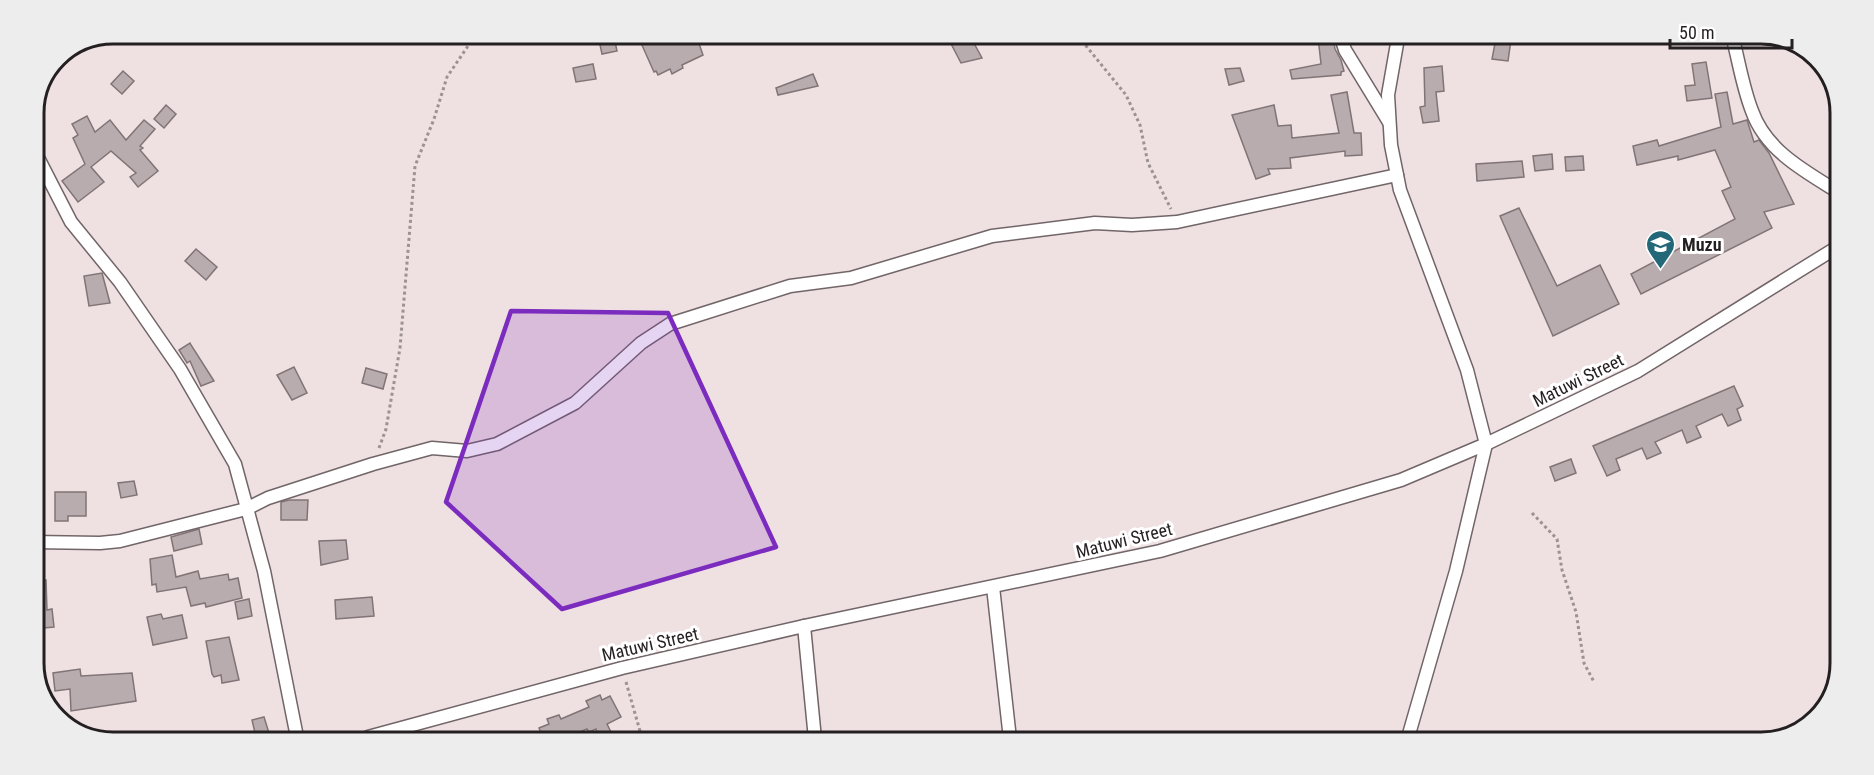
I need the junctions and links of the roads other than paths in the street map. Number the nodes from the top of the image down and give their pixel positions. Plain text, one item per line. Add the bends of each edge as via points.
1 (1343, 44) edge
2 (1397, 44) edge
3 (1734, 44) edge
4 (1390, 124) junction
5 (44, 169) edge
6 (1397, 175) junction
7 (1830, 186) edge
8 (1830, 252) edge
9 (1486, 444) junction
10 (246, 509) junction
11 (44, 542) edge
12 (993, 588) junction
13 (804, 626) junction
14 (296, 732) edge
15 (386, 732) edge
16 (814, 732) edge
17 (1009, 732) edge
18 (1410, 732) edge

1 - 4 street
2 - 4 street via 1388,95
3 - 7 street via 1750,106 1761,129 1802,170
4 - 6 street
5 - 10 street via 71,222 120,282 180,369 235,464
6 - 9 street via 1467,370
6 - 10 street via 1177,222 1095,224 992,236 851,278 790,286 669,324 641,343 575,403 497,444 467,451 432,448 268,498
8 - 9 street, Matuwi Street via 1638,371
9 - 12 street, Matuwi Street via 1401,480 1308,510 1160,551
9 - 18 street via 1456,571
10 - 11 street via 120,541
10 - 14 street via 264,571
12 - 13 street, Matuwi Street
12 - 17 street
13 - 15 street, Matuwi Street via 622,668
13 - 16 street

